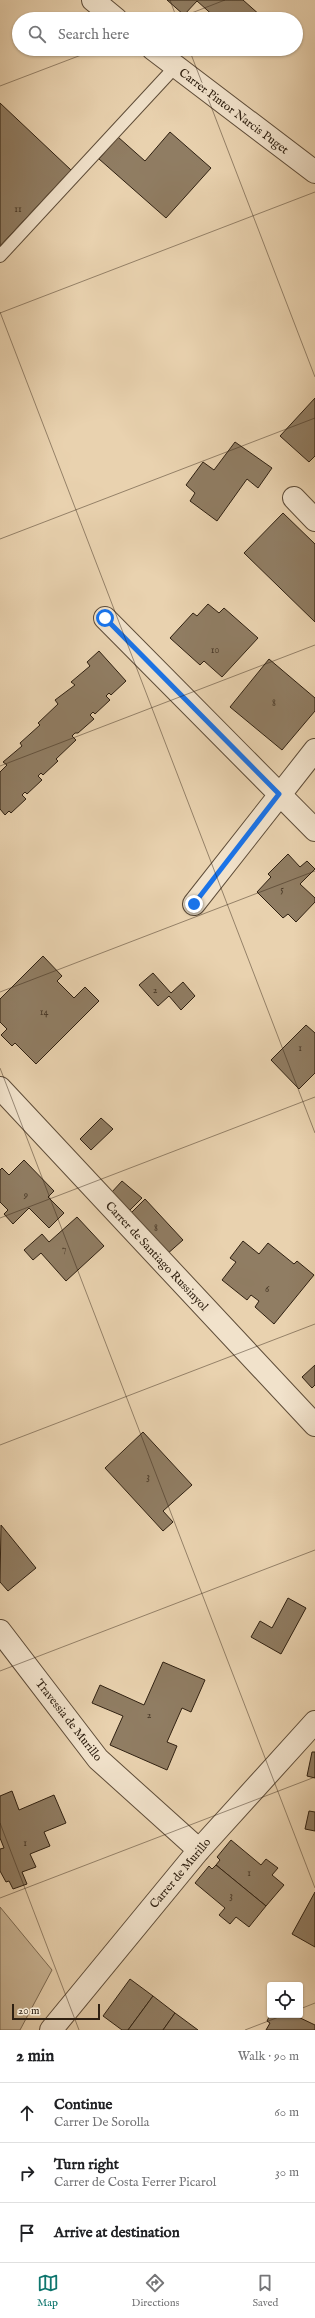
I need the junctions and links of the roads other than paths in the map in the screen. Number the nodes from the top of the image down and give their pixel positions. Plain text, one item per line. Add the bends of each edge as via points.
1 (93, 0) edge
2 (108, 12) edge
3 (161, 56) edge
4 (174, 67) junction
5 (315, 172) edge
6 (0, 256) edge
7 (294, 498) dead end
8 (315, 520) edge
9 (105, 618) dead end
10 (315, 750) edge
11 (279, 794) junction
12 (315, 830) edge
13 (194, 904) dead end
14 (0, 1088) edge
15 (315, 1425) edge
16 (0, 1631) edge
17 (315, 1722) edge
18 (199, 1850) junction
19 (52, 2030) edge

1 - 2 street
3 - 4 street, Carrer Pintor Narcis Puget
4 - 5 street, Carrer Pintor Narcis Puget
4 - 6 lane
7 - 8 street
9 - 11 street
10 - 11 street
11 - 12 street
11 - 13 street
14 - 15 street, Carrer de Santiago Russinyol
16 - 18 street, Travessia de Murillo via 98,1759
17 - 18 street, Carrer de Murillo
18 - 19 street, Carrer de Murillo

